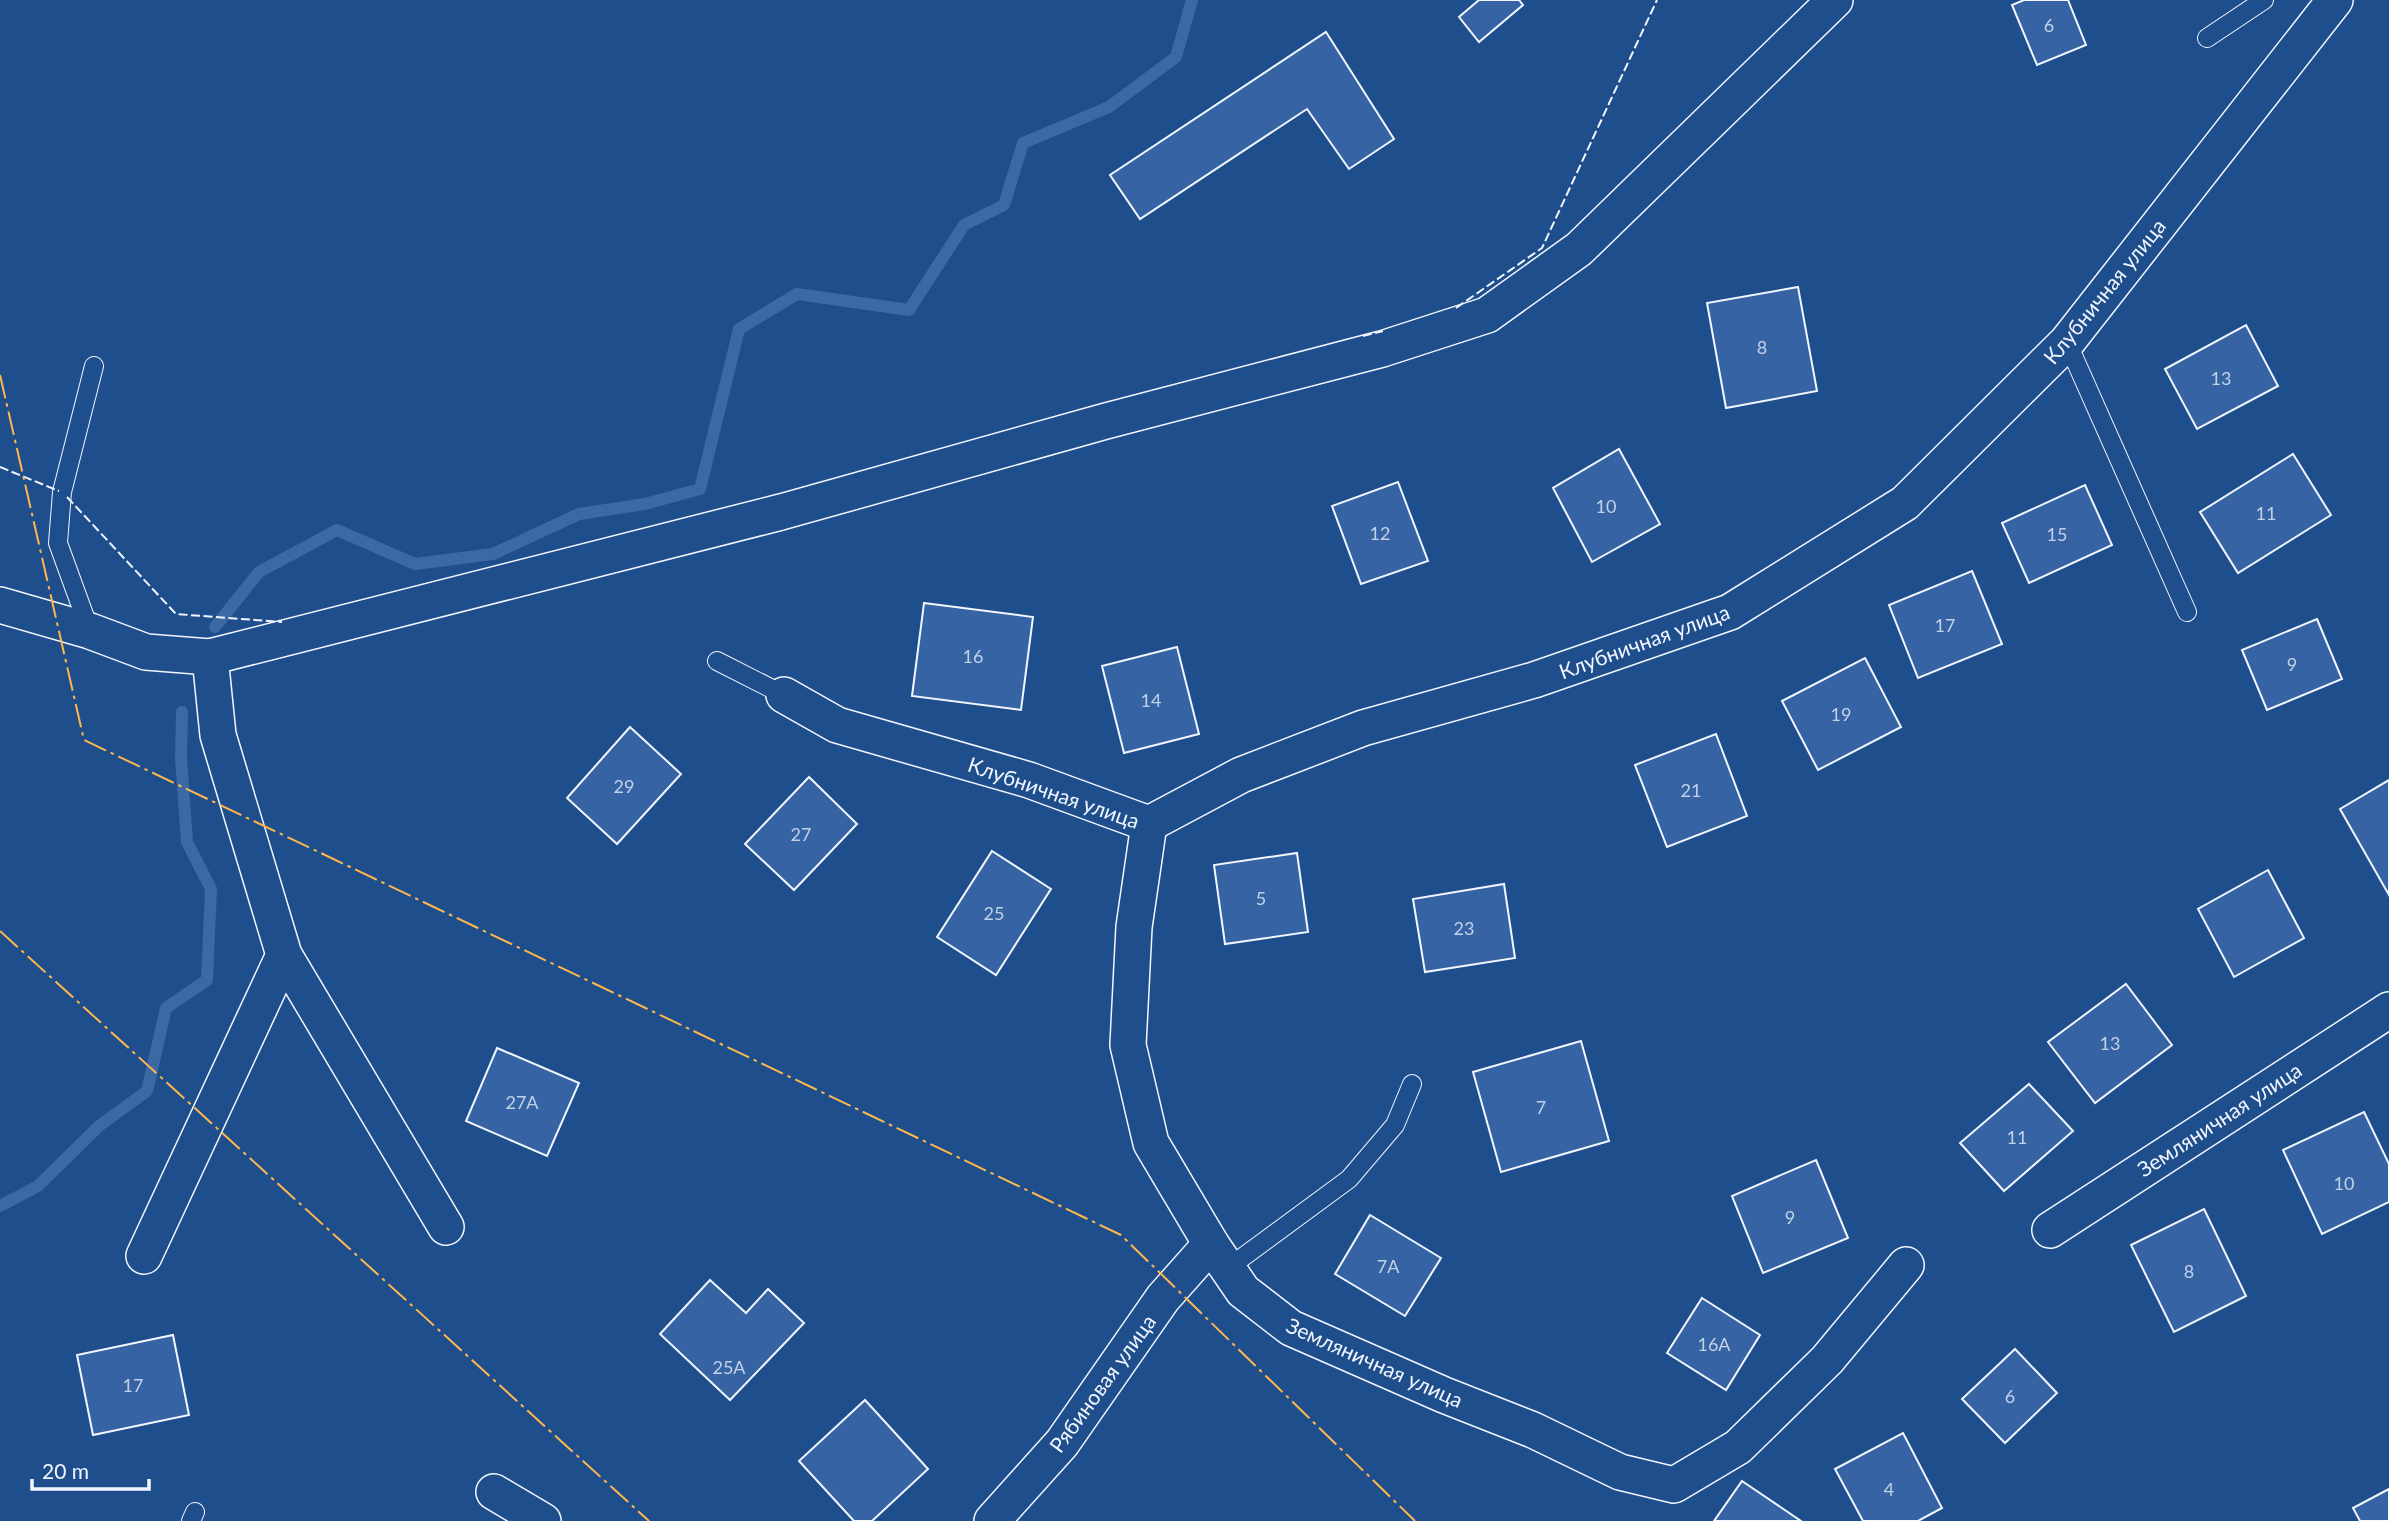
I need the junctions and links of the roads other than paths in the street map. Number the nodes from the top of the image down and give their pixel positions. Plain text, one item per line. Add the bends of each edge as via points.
1 (1835, 0) edge
2 (2264, 0) edge
3 (2335, 0) edge
4 (2207, 38) dead end
5 (2067, 342) junction
6 (94, 366) dead end
7 (0, 605) edge
8 (2187, 611) dead end
9 (90, 631) junction
10 (210, 657) junction
11 (717, 660) dead end
12 (784, 695) joint
13 (1149, 824) junction
14 (284, 955) junction
15 (2389, 1010) edge
16 (1412, 1084) dead end
17 (446, 1227) dead end
18 (2050, 1230) dead end
19 (144, 1256) dead end
20 (1219, 1256) junction
21 (1906, 1265) dead end
22 (495, 1492) dead end
23 (542, 1521) edge
24 (992, 1521) edge

1 - 10 street via 1579,249 1488,315 1382,349 780,512
2 - 4 lane
3 - 5 street, Клубничная улица
5 - 8 lane
5 - 13 street, Клубничная улица via 1905,503 1730,612 1534,680 1363,728 1241,775
6 - 9 lane via 62,492 58,543
7 - 9 street
9 - 10 street via 146,652
10 - 14 street via 218,735
11 - 12 lane
12 - 13 street, Клубничная улица via 837,725 1030,780
13 - 20 street, Земляничная улица via 1133,927 1128,1045 1151,1143
14 - 17 street
14 - 19 street
15 - 18 street, Земляничная улица
16 - 20 lane via 1395,1125 1349,1180
20 - 21 street, Земляничная улица via 1243,1291 1292,1328 1620,1472 1674,1485 1738,1447 1827,1360
20 - 24 street, Рябиновая улица via 1163,1298 1062,1443
22 - 23 street

